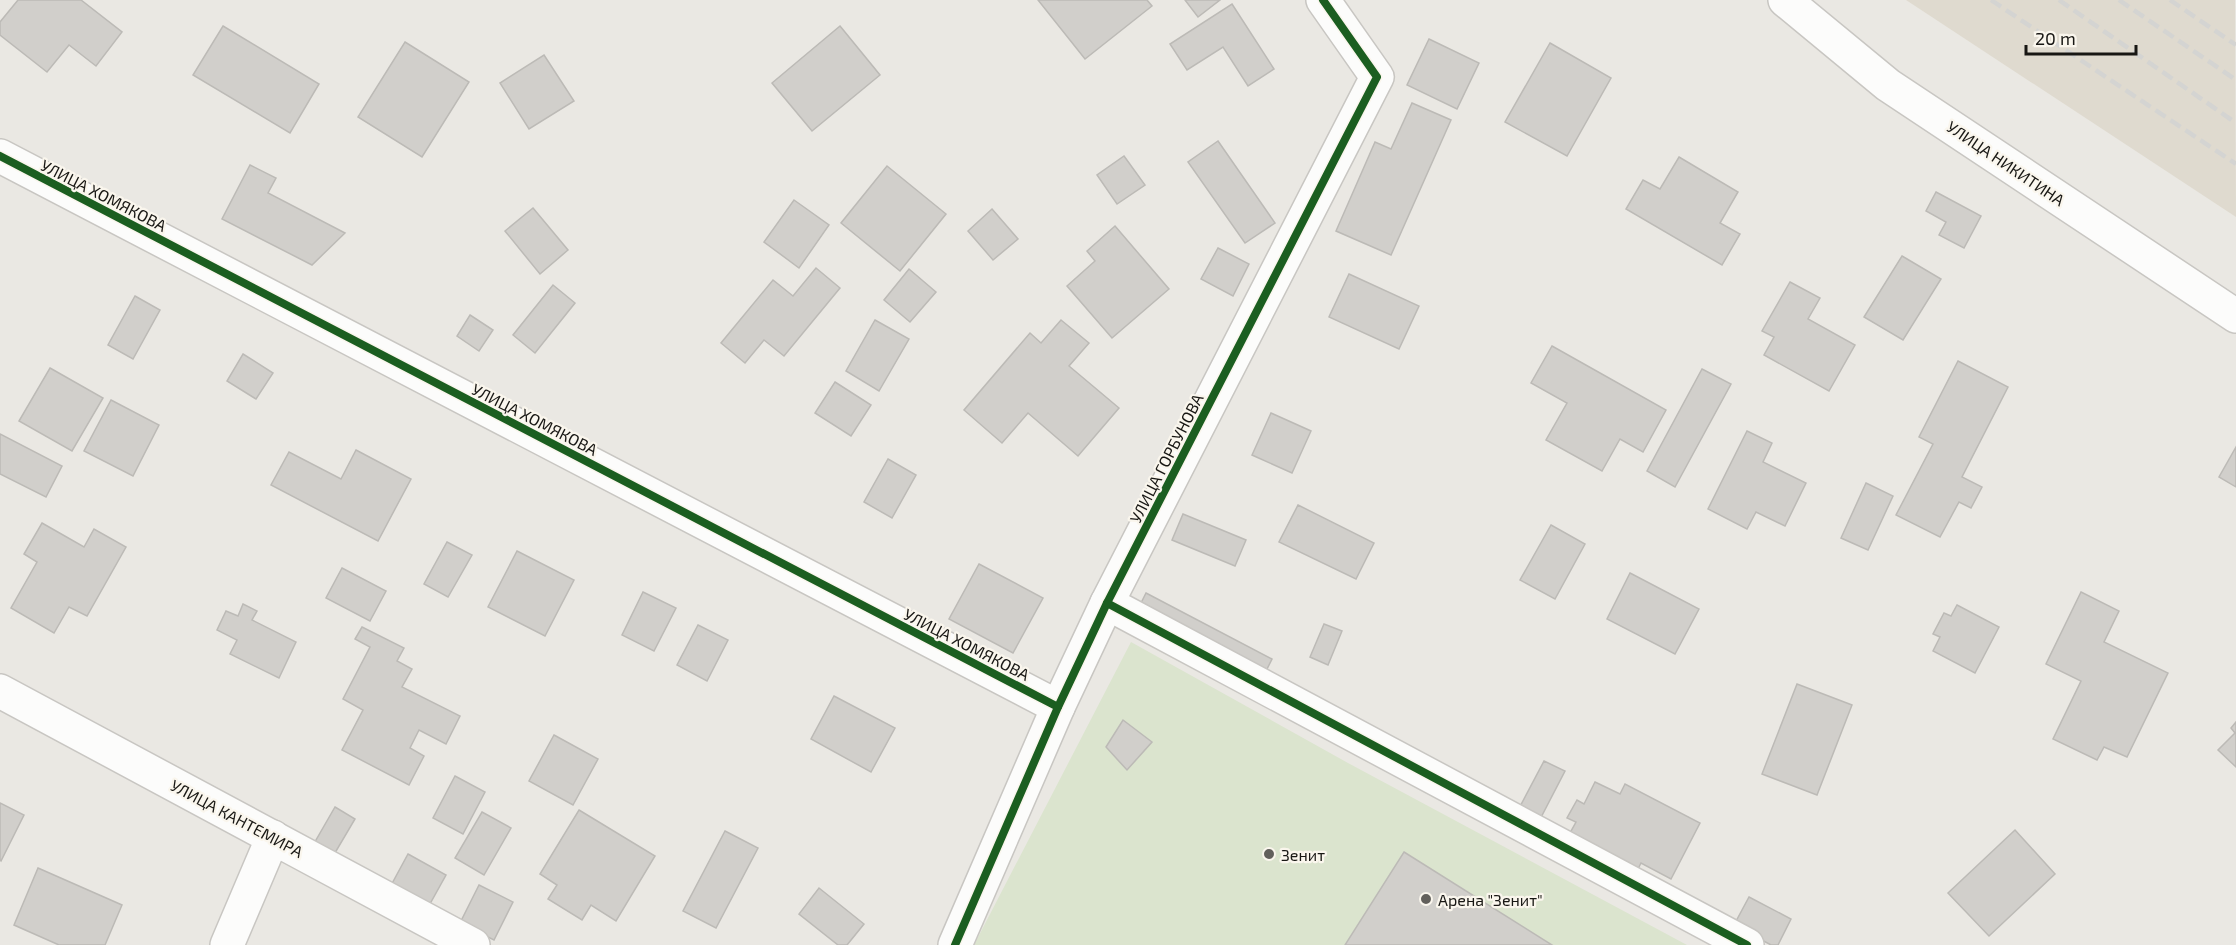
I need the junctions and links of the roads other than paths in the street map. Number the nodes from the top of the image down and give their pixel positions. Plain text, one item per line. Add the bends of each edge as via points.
1 (1323, 0) edge
2 (1785, 0) edge
3 (0, 156) edge
4 (2236, 316) edge
5 (1107, 603) junction
6 (0, 692) edge
7 (1058, 707) junction
8 (273, 837) junction
9 (227, 945) edge
10 (473, 945) edge
11 (955, 945) edge
12 (1747, 945) edge

1 - 5 street, УЛИЦА ГОРБУНОВА via 1377,77
2 - 4 street, УЛИЦА НИКИТИНА via 1888,85
3 - 7 street, УЛИЦА ХОМЯКОВА
5 - 7 street, УЛИЦА ГОРБУНОВА
5 - 12 street
6 - 8 street, УЛИЦА КАНТЕМИРА
7 - 11 street, УЛИЦА ГОРБУНОВА
8 - 9 street
8 - 10 street, УЛИЦА КАНТЕМИРА

